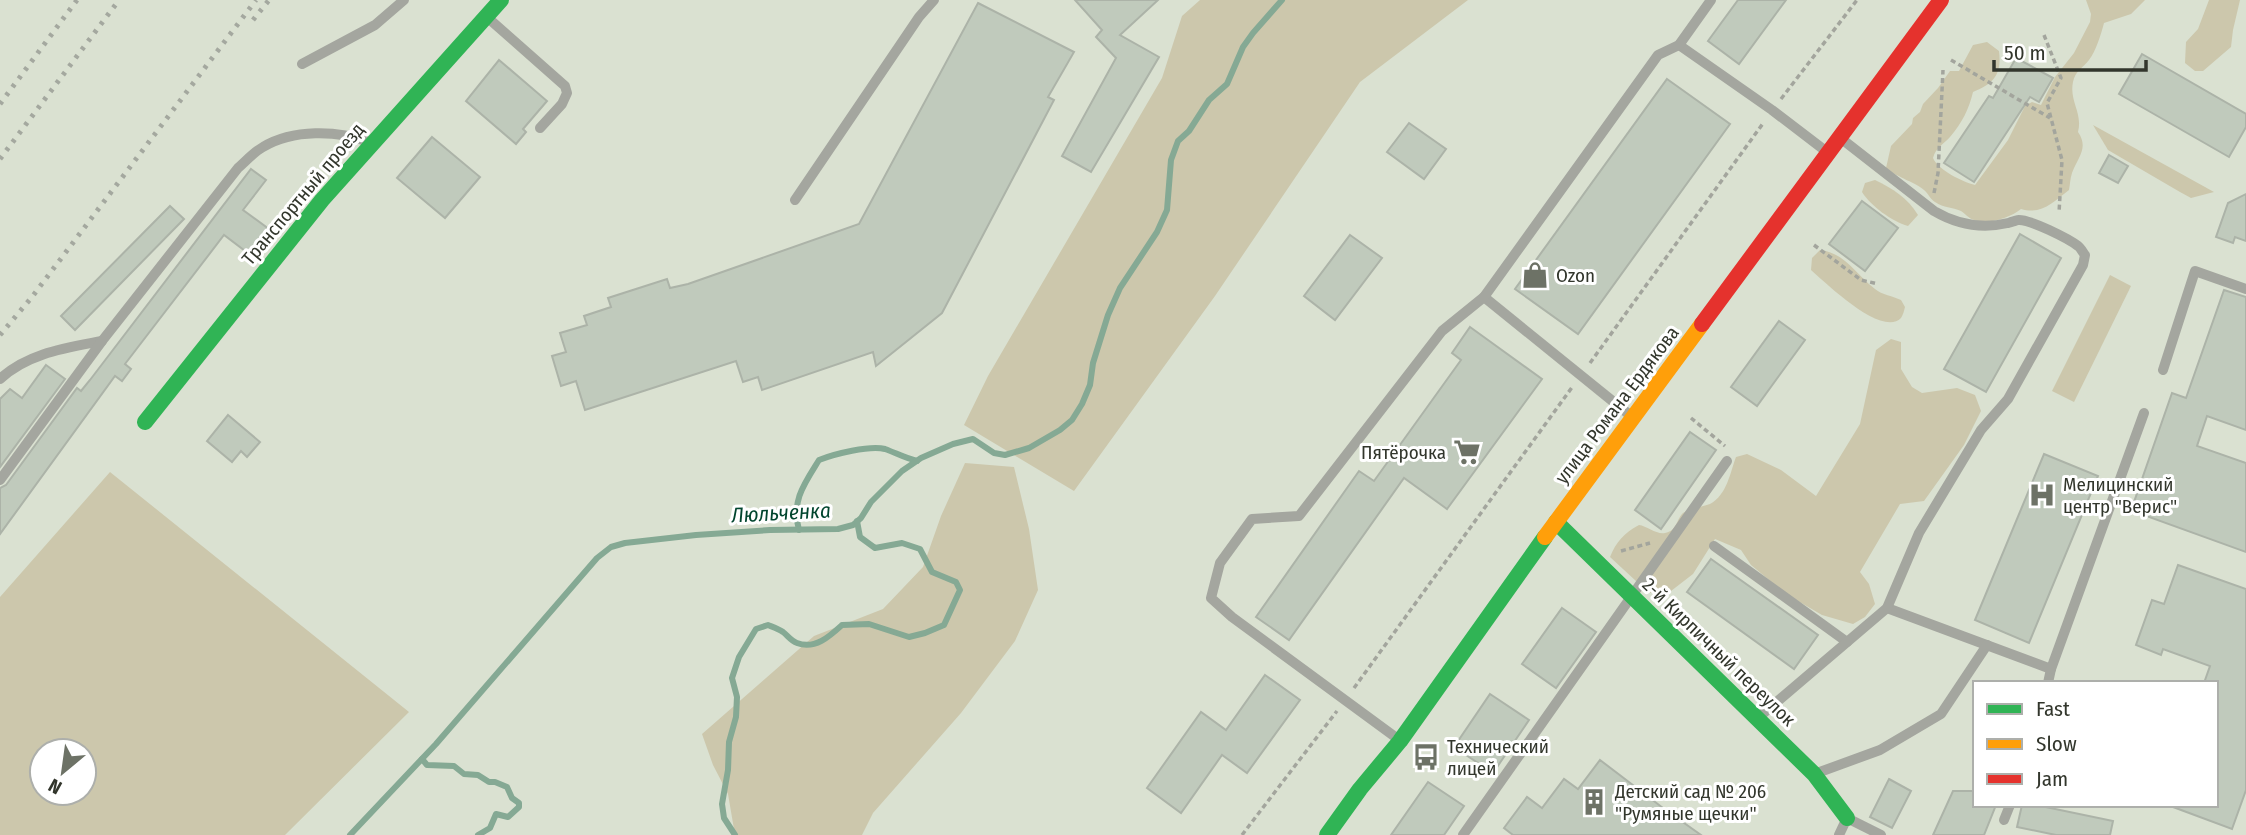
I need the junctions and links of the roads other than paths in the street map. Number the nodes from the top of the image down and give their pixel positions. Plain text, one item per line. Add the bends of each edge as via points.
1 (404, 0) edge
2 (501, 0) edge
3 (933, 0) edge
4 (1711, 0) edge
5 (1941, 0) edge
6 (486, 16) junction
7 (1679, 44) junction
8 (302, 64) dead end
9 (540, 128) dead end
10 (1841, 138) junction
11 (372, 143) junction
12 (1829, 154) junction
13 (796, 200) dead end
14 (2246, 289) edge
15 (1484, 297) junction
16 (102, 341) junction
17 (2164, 370) dead end
18 (0, 379) edge
19 (2144, 414) dead end
20 (1633, 418) junction
21 (145, 422) dead end
22 (1727, 461) road end
23 (0, 480) edge
24 (1556, 522) junction
25 (1714, 546) dead end
26 (1632, 597) junction
27 (1887, 608) junction
28 (1847, 642) junction
29 (1987, 645) junction
30 (2051, 668) junction
31 (2048, 681) edge
32 (1757, 719) junction
33 (1400, 741) junction
34 (1814, 774) junction
35 (2009, 807) edge
36 (1847, 818) junction
37 (2004, 820) dead end
38 (1332, 833) edge
39 (1463, 835) edge
40 (1839, 835) edge
41 (1881, 835) edge

1 - 8 lane via 375,25
2 - 6 street, Транспортный проезд
3 - 13 lane
4 - 7 lane
5 - 10 street, улица Романа Ердякова
6 - 9 lane via 565,86 562,104
6 - 11 street, Транспортный проезд
7 - 12 lane
7 - 15 lane via 1658,55
10 - 12 street, улица Романа Ердякова
10 - 27 lane via 1947,219 1980,225 2029,222 2079,247 2085,255 2008,399 1981,430 1919,533
11 - 16 lane via 322,133 281,138 262,148 238,168
11 - 21 street, Транспортный проезд
12 - 20 street, улица Романа Ердякова
14 - 17 lane via 2195,271
15 - 20 lane
15 - 33 lane via 1442,331 1300,516 1252,519 1220,563 1211,598
16 - 18 lane via 45,353
16 - 23 lane
19 - 30 lane
20 - 24 street, улица Романа Ердякова
22 - 26 lane
24 - 26 street, 2-й Кирпичный переулок
24 - 33 street, улица Романа Ердякова
25 - 28 lane
26 - 32 street, 2-й Кирпичный переулок
26 - 39 lane
27 - 28 lane
27 - 29 lane
28 - 32 lane
29 - 30 lane
29 - 34 lane via 1941,714 1880,750
30 - 31 lane
32 - 34 street, 2-й Кирпичный переулок
33 - 38 street, улица Романа Ердякова via 1360,789
34 - 36 street, 2-й Кирпичный переулок
35 - 37 lane
36 - 40 lane
36 - 41 lane

